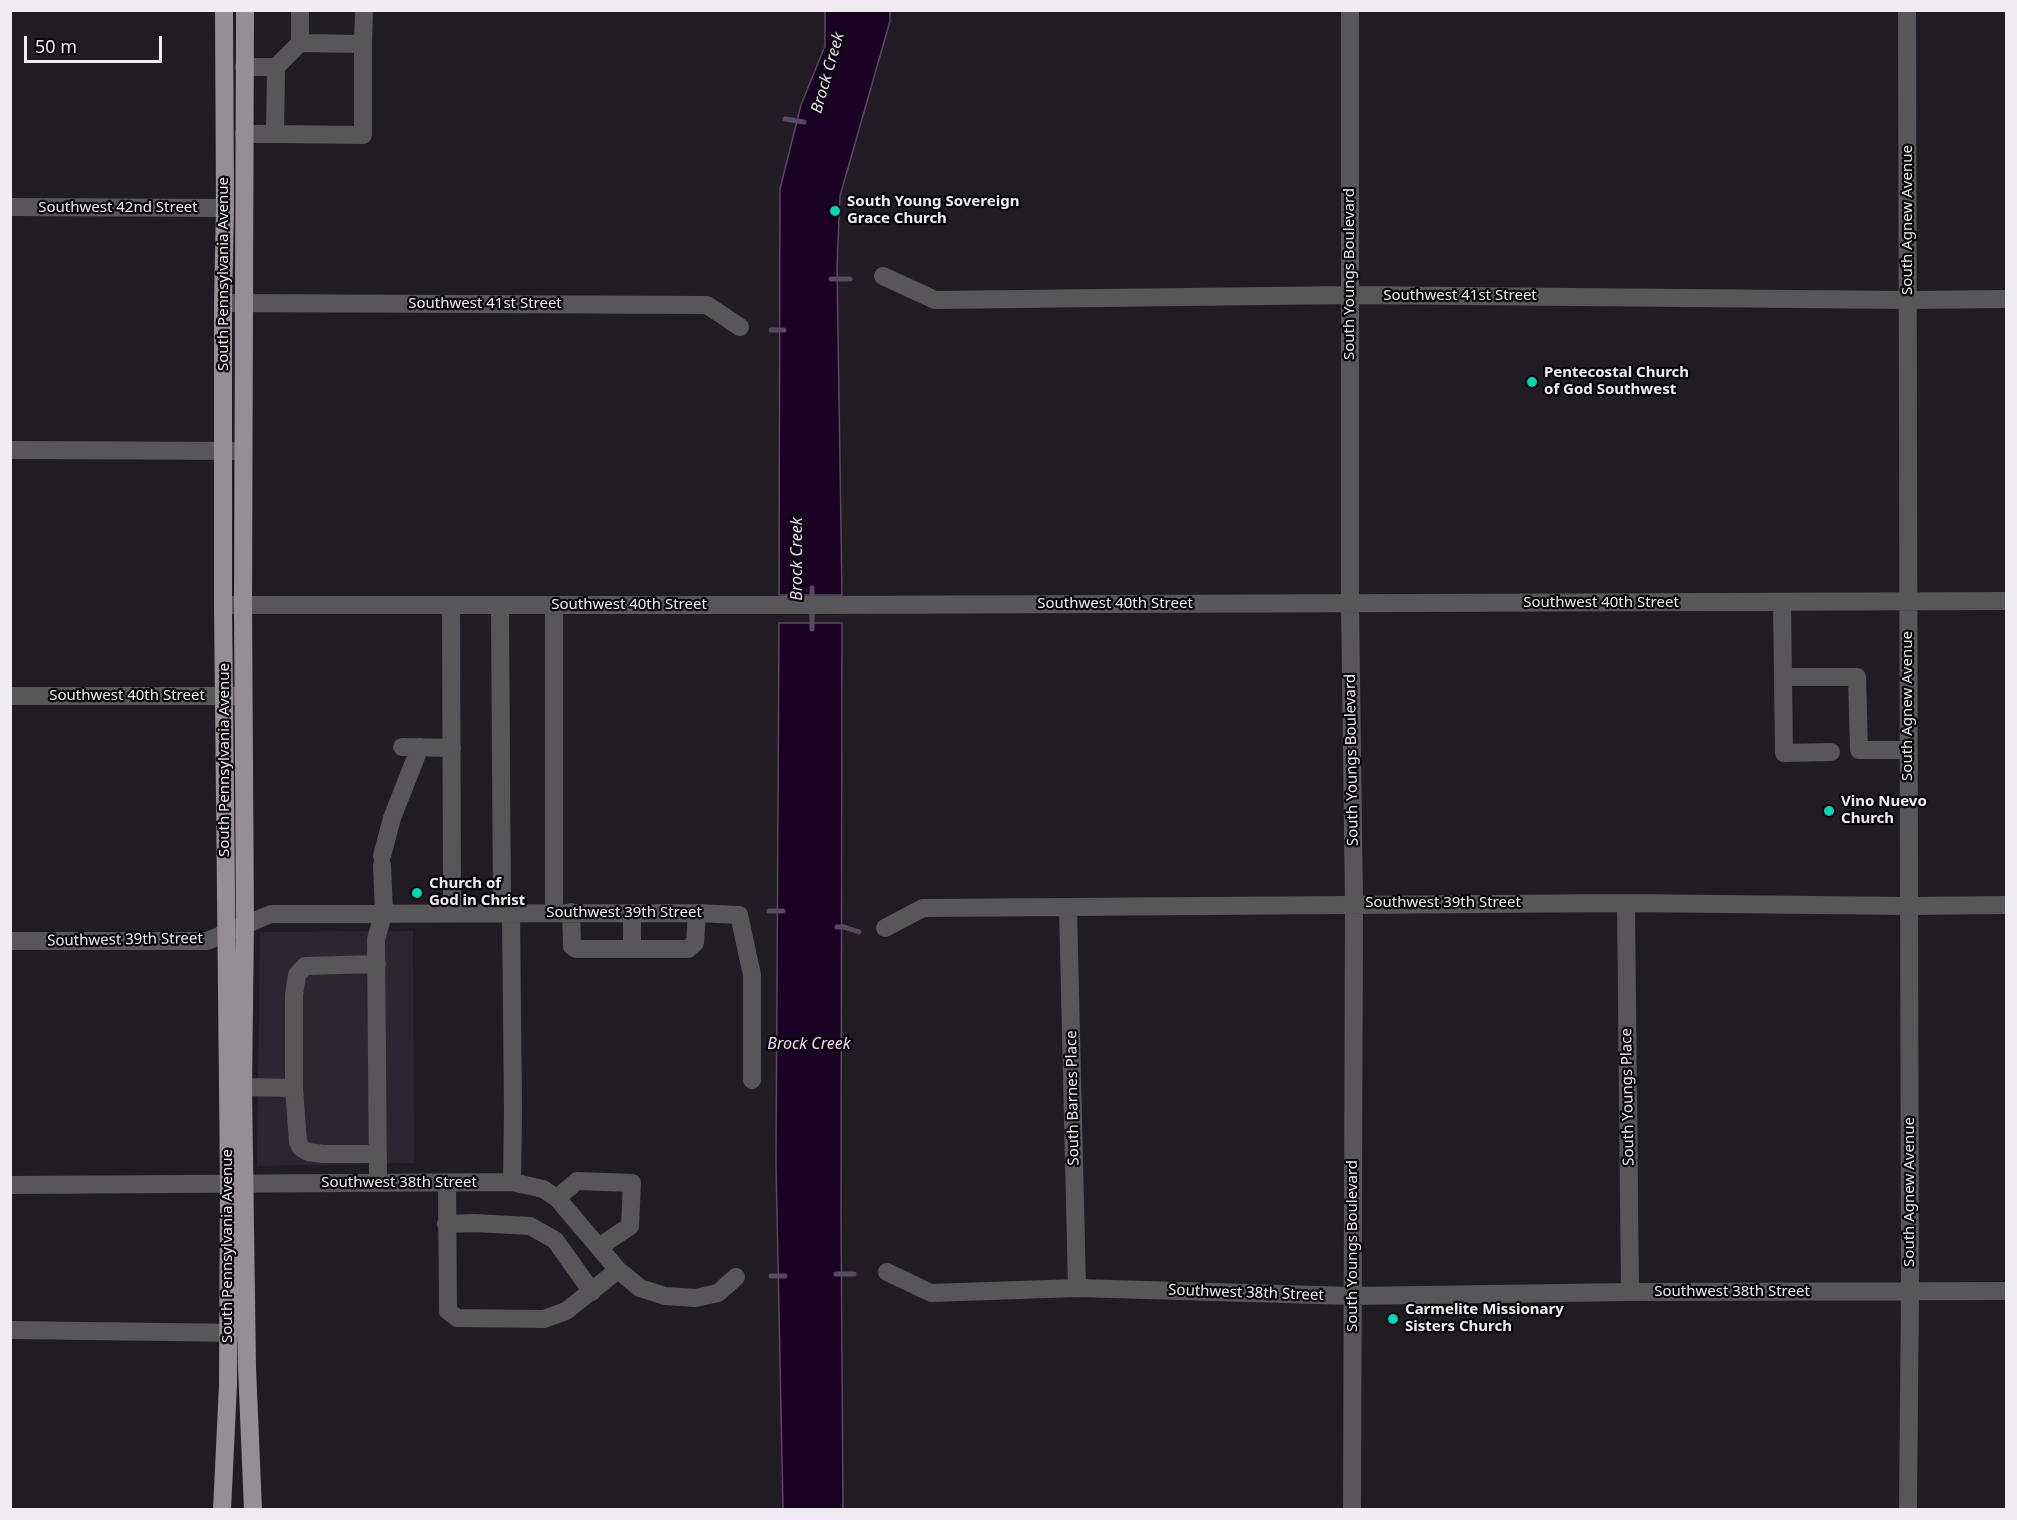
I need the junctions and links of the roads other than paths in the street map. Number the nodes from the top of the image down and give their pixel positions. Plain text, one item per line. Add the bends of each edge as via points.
1 (224, 10) edge
2 (245, 10) edge
3 (300, 10) edge
4 (363, 10) edge
5 (1350, 10) edge
6 (1907, 10) edge
7 (300, 43) junction
8 (363, 44) junction
9 (244, 67) junction
10 (276, 67) junction
11 (244, 134) junction
12 (275, 134) junction
13 (10, 207) edge
14 (225, 208) junction
15 (883, 276) dead end
16 (1350, 296) junction
17 (2007, 299) edge
18 (1909, 300) junction
19 (223, 303) junction
20 (243, 303) junction
21 (740, 327) dead end
22 (10, 450) edge
23 (223, 451) junction
24 (243, 451) junction
25 (2007, 601) edge
26 (1782, 602) junction
27 (1908, 602) junction
28 (1350, 603) junction
29 (223, 605) junction
30 (243, 605) junction
31 (451, 605) junction
32 (500, 605) junction
33 (554, 605) junction
34 (1783, 677) junction
35 (10, 696) edge
36 (234, 696) junction
37 (452, 748) junction
38 (1908, 750) junction
39 (1845, 751) junction
40 (1354, 903) junction
41 (1626, 903) junction
42 (2007, 905) edge
43 (1909, 906) junction
44 (1068, 907) junction
45 (384, 912) junction
46 (452, 912) junction
47 (507, 912) junction
48 (562, 912) junction
49 (632, 913) junction
50 (697, 913) junction
51 (245, 924) junction
52 (885, 928) dead end
53 (226, 932) junction
54 (10, 941) edge
55 (632, 949) junction
56 (377, 964) junction
57 (752, 1080) dead end
58 (243, 1087) junction
59 (294, 1088) junction
60 (378, 1154) junction
61 (512, 1182) junction
62 (378, 1183) junction
63 (447, 1183) junction
64 (237, 1184) junction
65 (10, 1185) edge
66 (557, 1198) junction
67 (446, 1224) junction
68 (598, 1246) junction
69 (618, 1270) junction
70 (887, 1272) dead end
71 (736, 1277) dead end
72 (1077, 1288) junction
73 (2007, 1291) edge
74 (592, 1292) junction
75 (1630, 1292) junction
76 (1910, 1292) junction
77 (1352, 1296) junction
78 (10, 1330) edge
79 (228, 1333) junction
80 (247, 1333) junction
81 (222, 1509) edge
82 (253, 1509) edge
83 (1352, 1509) edge
84 (1908, 1509) edge

1 - 14 main road, South Pennsylvania Avenue
2 - 9 main road, South Pennsylvania Avenue
3 - 7 street
4 - 8 street
5 - 16 street, South Youngs Boulevard
6 - 18 street, South Agnew Avenue
7 - 8 street
7 - 10 street
8 - 12 street via 363,135
9 - 10 street
9 - 11 main road, South Pennsylvania Avenue
10 - 12 street
11 - 12 street
11 - 20 main road, South Pennsylvania Avenue
13 - 14 street, Southwest 42nd Street
14 - 19 main road, South Pennsylvania Avenue
15 - 16 street, Southwest 41st Street via 935,300
16 - 18 street, Southwest 41st Street
16 - 28 street, South Youngs Boulevard
17 - 18 street, Southwest 41st Street
18 - 27 street, South Agnew Avenue
19 - 20 street, Southwest 41st Street
19 - 23 main road, South Pennsylvania Avenue
20 - 21 street, Southwest 41st Street via 707,305
20 - 24 main road, South Pennsylvania Avenue
22 - 23 street
23 - 24 street
23 - 29 main road, South Pennsylvania Avenue
24 - 30 main road, South Pennsylvania Avenue
25 - 27 street, Southwest 40th Street
26 - 27 street, Southwest 40th Street
26 - 28 street, Southwest 40th Street
26 - 34 street
27 - 38 street, South Agnew Avenue
28 - 33 street, Southwest 40th Street
28 - 40 street, South Youngs Boulevard
29 - 30 street, Southwest 40th Street
29 - 36 main road, South Pennsylvania Avenue
30 - 31 street, Southwest 40th Street
30 - 36 main road, South Pennsylvania Avenue
31 - 32 street, Southwest 40th Street
31 - 37 street
32 - 33 street, Southwest 40th Street
32 - 47 street
33 - 48 street
34 - 39 street via 1784,753
34 - 39 street via 1857,677
35 - 36 street, Southwest 40th Street
36 - 51 main road, South Pennsylvania Avenue
36 - 53 main road, South Pennsylvania Avenue
37 - 45 street via 411,747 382,861
37 - 46 street
38 - 39 street
38 - 43 street, South Agnew Avenue
40 - 41 street, Southwest 39th Street
40 - 44 street, Southwest 39th Street
40 - 77 street, South Youngs Boulevard
41 - 43 street, Southwest 39th Street
41 - 75 street, South Youngs Place
42 - 43 street, Southwest 39th Street
43 - 76 street, South Agnew Avenue
44 - 52 street, Southwest 39th Street via 923,908
44 - 72 street, South Barnes Place
45 - 46 street, Southwest 39th Street
45 - 51 street, Southwest 39th Street via 271,914
45 - 56 street via 376,939
46 - 47 street, Southwest 39th Street
47 - 48 street, Southwest 39th Street
47 - 61 street
48 - 49 street, Southwest 39th Street
48 - 55 street via 576,949
49 - 50 street, Southwest 39th Street
49 - 55 street
50 - 55 street via 695,943 688,949
50 - 57 street, Southwest 39th Street via 739,915 752,975
51 - 53 street, Southwest 39th Street
51 - 58 main road, South Pennsylvania Avenue
53 - 54 street, Southwest 39th Street via 207,941
53 - 64 main road, South Pennsylvania Avenue
56 - 59 street via 305,966 297,975
56 - 60 street
58 - 59 street
58 - 64 main road, South Pennsylvania Avenue
59 - 60 street via 301,1148 323,1154
60 - 62 street
61 - 63 street, Southwest 38th Street
61 - 66 street, Southwest 38th Street via 543,1189
62 - 63 street, Southwest 38th Street
62 - 64 street, Southwest 38th Street
63 - 67 street
64 - 65 street, Southwest 38th Street
64 - 79 main road, South Pennsylvania Avenue
64 - 80 main road, South Pennsylvania Avenue
66 - 68 street, Southwest 38th Street
66 - 68 street via 577,1181 632,1183 630,1226
67 - 74 street via 530,1226 555,1240
67 - 74 street via 448,1311 457,1318 544,1319 566,1311
68 - 69 street, Southwest 38th Street
69 - 71 street, Southwest 38th Street via 640,1288 665,1296 696,1298 717,1293
69 - 74 street
70 - 72 street, Southwest 38th Street via 931,1293
72 - 77 street, Southwest 38th Street
73 - 76 street, Southwest 38th Street
75 - 76 street, Southwest 38th Street
75 - 77 street, Southwest 38th Street
76 - 84 street, South Agnew Avenue
77 - 83 street, South Youngs Boulevard
78 - 79 street
79 - 80 street
79 - 81 main road, South Pennsylvania Avenue
80 - 82 main road, South Pennsylvania Avenue

